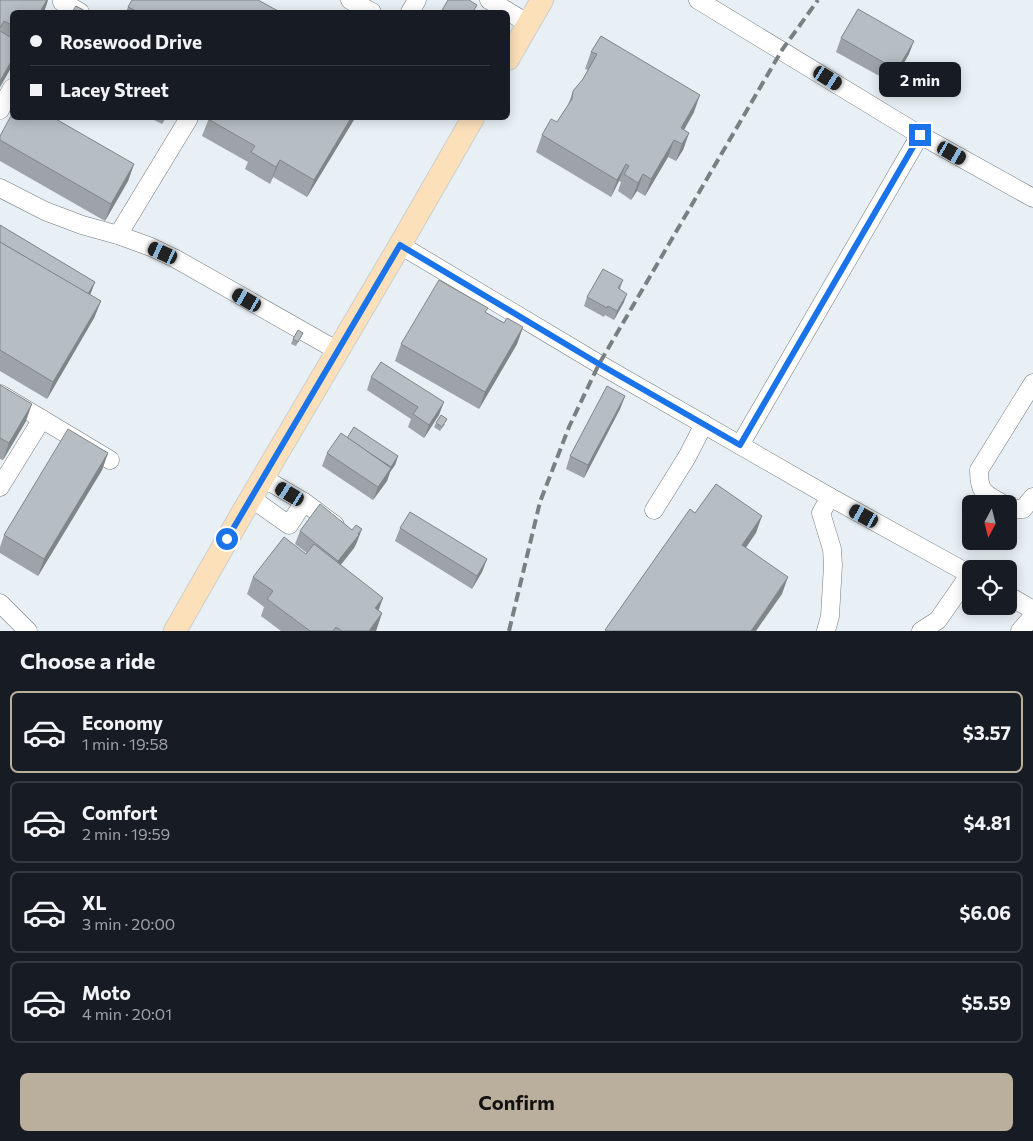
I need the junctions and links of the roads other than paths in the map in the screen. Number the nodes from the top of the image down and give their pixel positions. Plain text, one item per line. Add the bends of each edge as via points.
1 (350, 0) edge
2 (489, 0) edge
3 (542, 0) edge
4 (698, 0) edge
5 (60, 5) edge
6 (74, 10) edge
7 (368, 10) edge
8 (506, 10) edge
9 (510, 13) edge
10 (529, 24) junction
11 (510, 56) edge
12 (10, 92) edge
13 (0, 110) edge
14 (188, 120) edge
15 (472, 120) edge
16 (920, 135) junction
17 (0, 188) edge
18 (1033, 198) edge
19 (118, 235) junction
20 (400, 245) junction
21 (338, 351) junction
22 (1033, 383) edge
23 (0, 394) edge
24 (42, 419) junction
25 (704, 424) junction
26 (740, 445) junction
27 (110, 460) edge
28 (263, 478) junction
29 (0, 488) edge
30 (987, 495) edge
31 (830, 497) junction
32 (1033, 497) edge
33 (251, 498) junction
34 (304, 502) junction
35 (1018, 509) edge
36 (654, 510) dead end
37 (338, 526) edge
38 (962, 571) edge
39 (962, 586) edge
40 (1017, 601) edge
41 (0, 603) edge
42 (1033, 610) edge
43 (1033, 616) edge
44 (28, 631) edge
45 (175, 631) edge
46 (826, 631) edge
47 (921, 631) edge
48 (1020, 631) edge

1 - 7 street
2 - 8 street
3 - 10 main road
4 - 16 street
5 - 6 street
9 - 10 street
10 - 11 main road
12 - 13 street
14 - 19 street
15 - 20 main road
16 - 18 street
16 - 26 street
17 - 19 street via 54,215
19 - 21 street via 176,259
20 - 21 main road
20 - 25 street
21 - 28 main road
22 - 30 street via 979,470 979,485
23 - 24 street
24 - 27 street
24 - 29 street
25 - 26 street
25 - 36 street
26 - 31 street
28 - 33 main road
28 - 34 street
31 - 38 street
31 - 46 street via 820,513 832,549 833,565
32 - 35 street via 1023,509
33 - 34 street via 289,525
33 - 45 main road
34 - 37 street
39 - 47 street via 938,620
40 - 42 street
41 - 44 street
43 - 48 street

